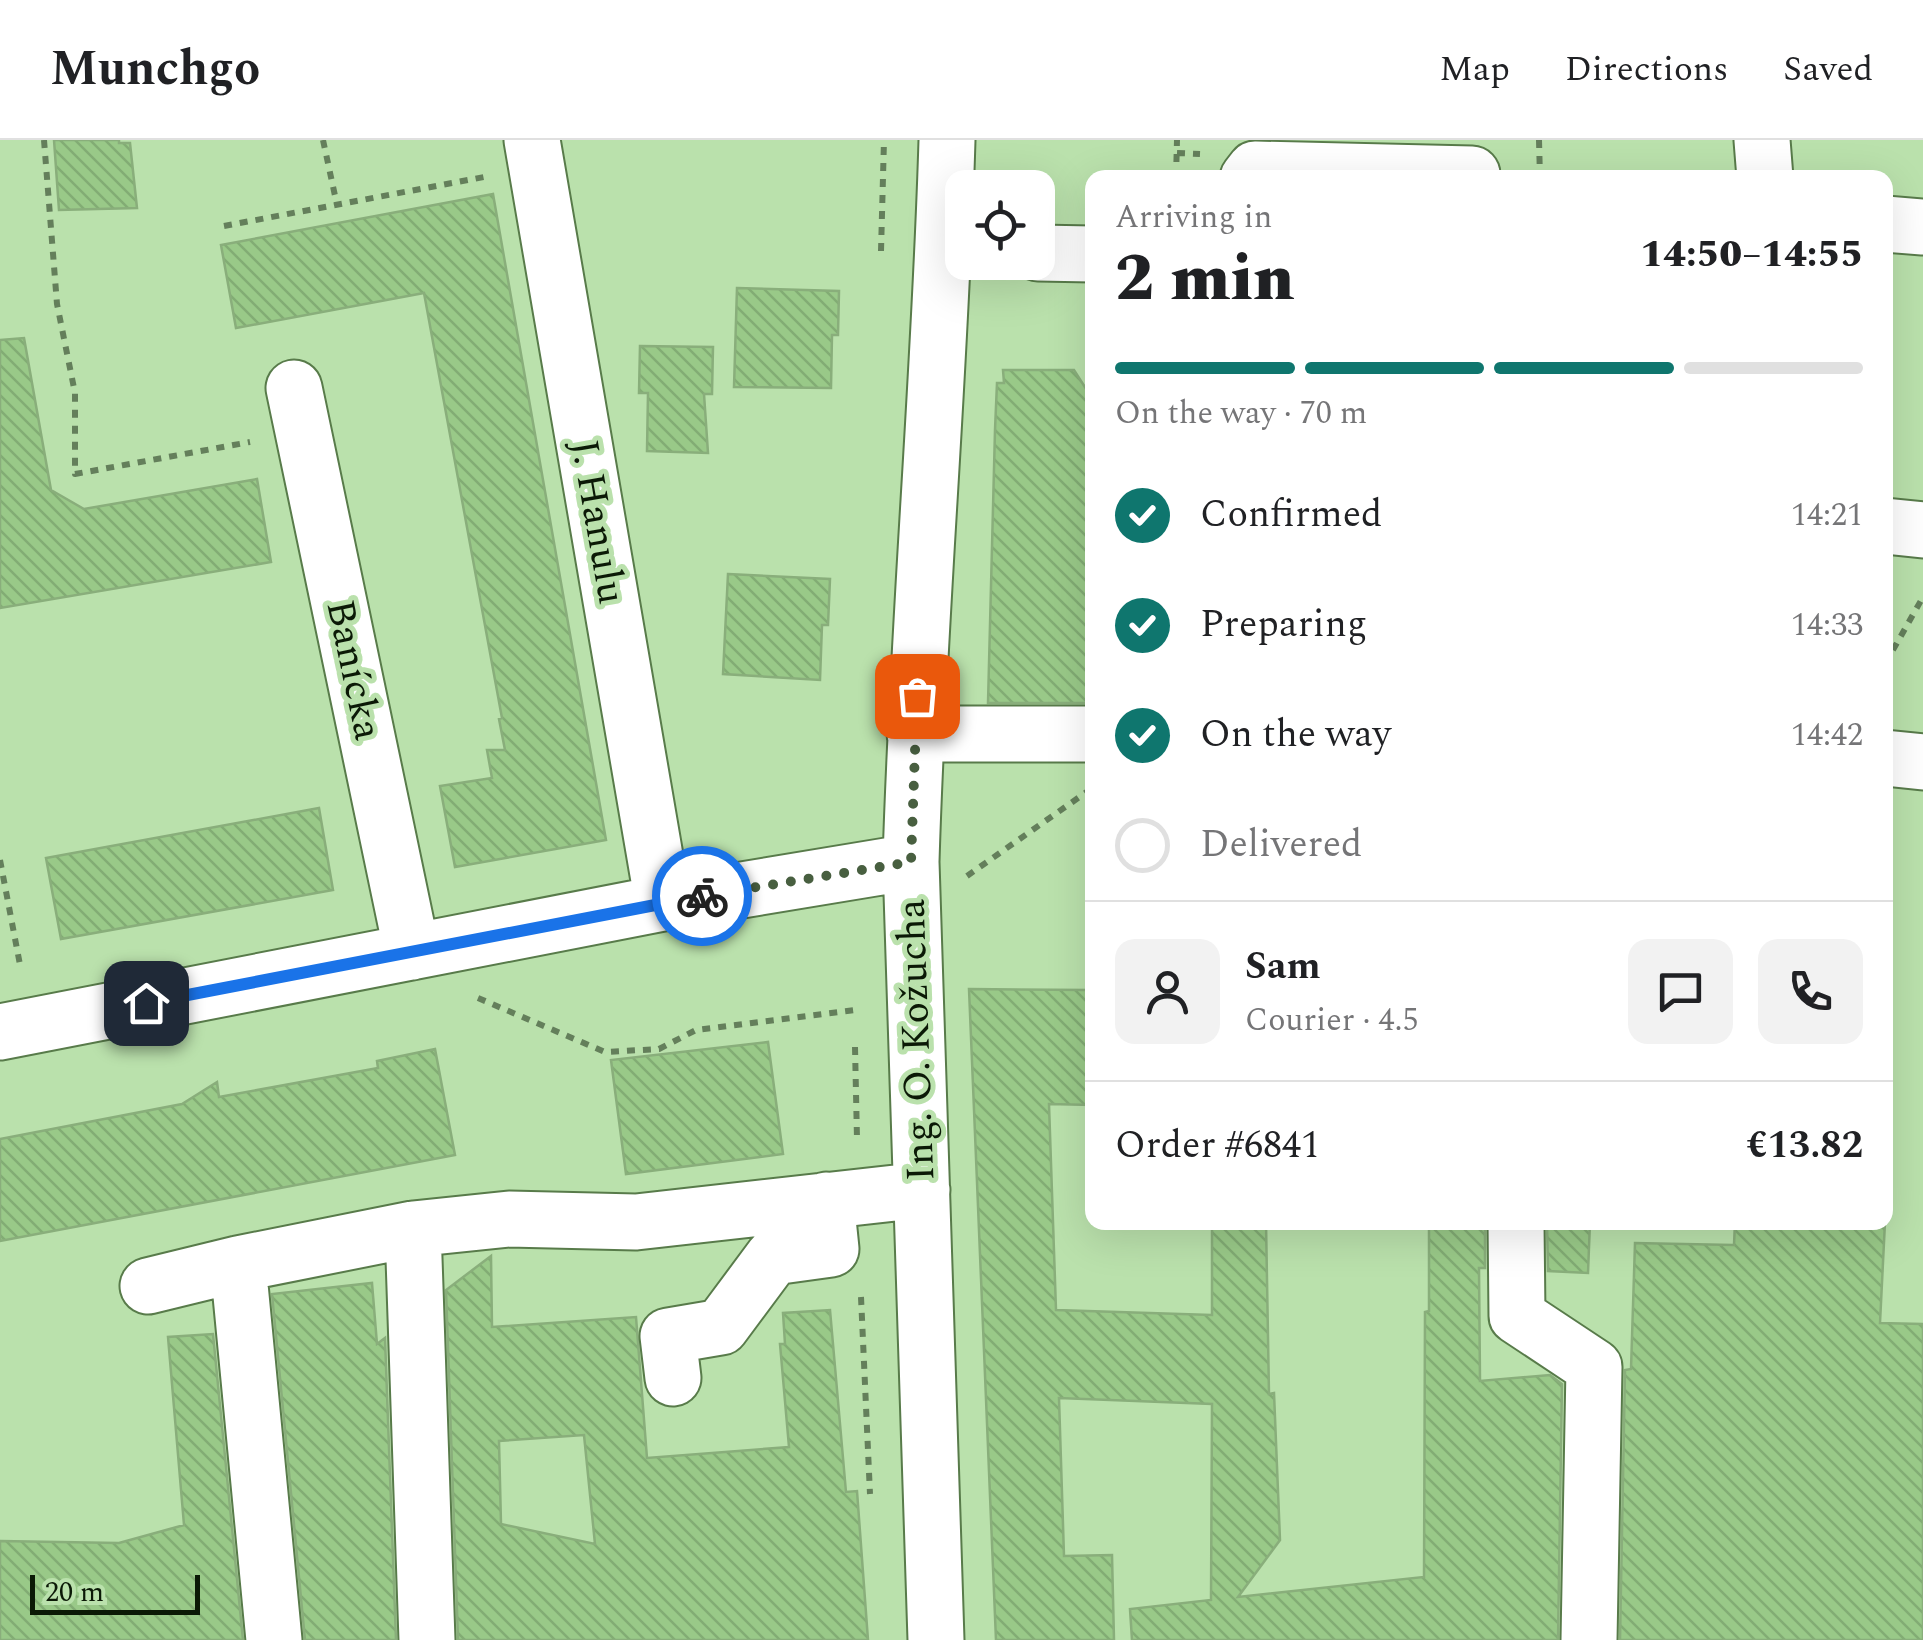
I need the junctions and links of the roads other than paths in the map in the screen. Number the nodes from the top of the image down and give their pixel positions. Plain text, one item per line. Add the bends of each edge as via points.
1 (532, 140) edge
2 (947, 140) edge
3 (1762, 140) edge
4 (949, 170) edge
5 (1254, 170) edge
6 (1298, 170) edge
7 (1764, 170) edge
8 (1893, 225) edge
9 (1923, 227) edge
10 (1055, 253) edge
11 (1085, 254) edge
12 (951, 280) edge
13 (299, 410) road end
14 (1893, 527) edge
15 (1923, 530) edge
16 (915, 734) junction
17 (1085, 734) edge
18 (1893, 759) edge
19 (1923, 762) edge
20 (911, 862) junction
21 (663, 903) junction
22 (412, 952) junction
23 (16, 1029) edge
24 (922, 1190) junction
25 (826, 1200) junction
26 (412, 1230) junction
27 (1516, 1230) edge
28 (238, 1264) junction
29 (148, 1286) dead end
30 (673, 1378) dead end
31 (274, 1640) edge
32 (427, 1640) edge
33 (936, 1640) edge
34 (1589, 1640) edge

1 - 21 street, J. Hanulu
2 - 4 street, Ing. O. Kožucha
3 - 7 street
5 - 6 street
8 - 9 street
10 - 11 street
12 - 16 street, Ing. O. Kožucha
13 - 22 street, Banícka
14 - 15 street
16 - 17 street
16 - 20 street, Ing. O. Kožucha
18 - 19 street
20 - 21 street
20 - 24 street, Ing. O. Kožucha
21 - 22 street
22 - 23 street
24 - 25 street
24 - 33 street, Ing. O. Kožucha
25 - 26 street via 636,1222 508,1219
25 - 30 street via 831,1249 773,1256 720,1326 668,1336
26 - 28 street
26 - 32 street
27 - 34 street via 1517,1316 1594,1367
28 - 29 street
28 - 31 street

